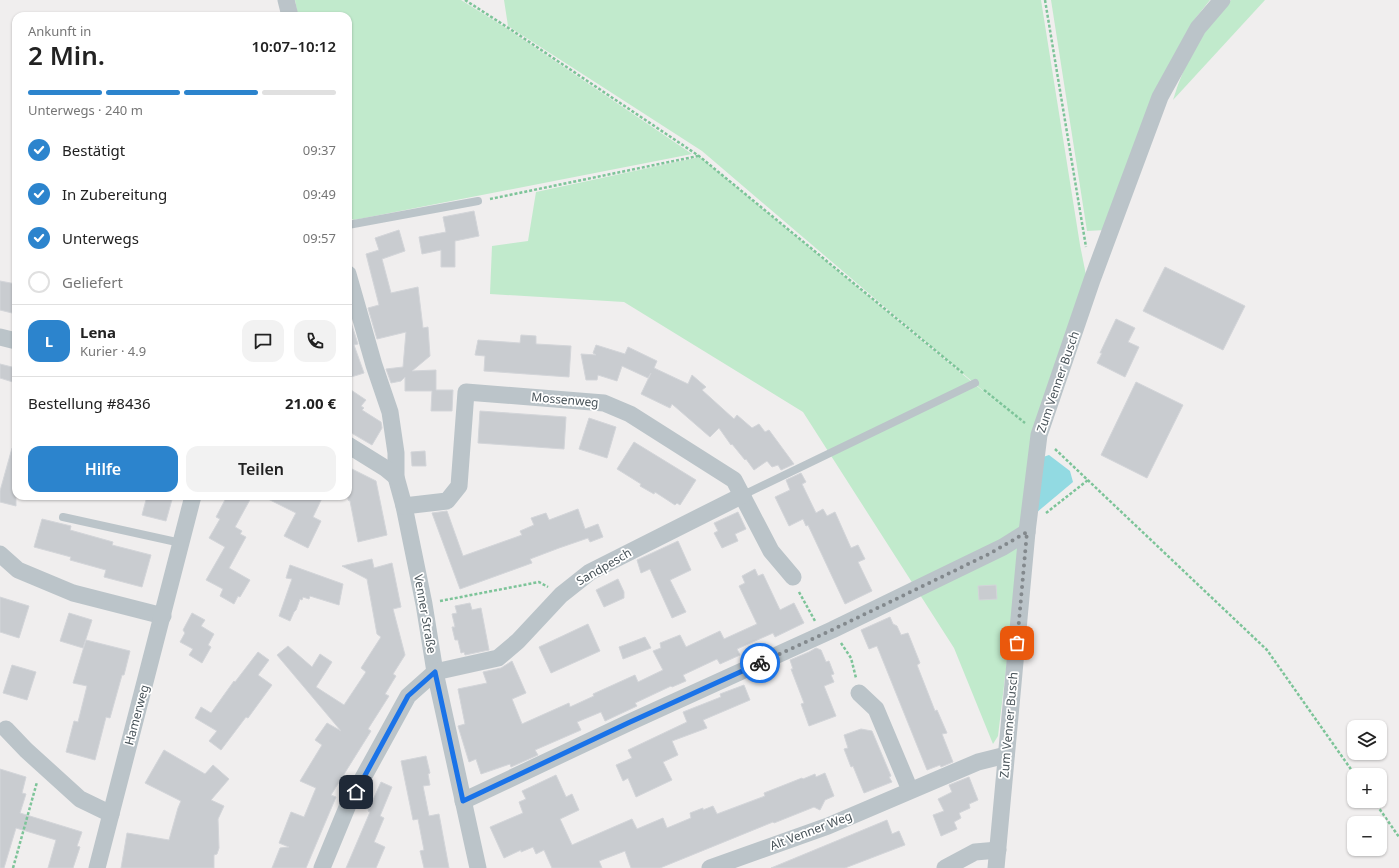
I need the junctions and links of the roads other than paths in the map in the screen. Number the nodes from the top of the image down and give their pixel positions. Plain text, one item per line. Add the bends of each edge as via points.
1 (286, 0) edge
2 (1222, 0) edge
3 (289, 12) edge
4 (478, 201) road end
5 (352, 224) edge
6 (352, 288) edge
7 (0, 337) edge
8 (12, 340) edge
9 (975, 383) road end
10 (352, 447) edge
11 (396, 477) junction
12 (743, 495) junction
13 (192, 500) edge
14 (404, 506) junction
15 (63, 517) dead end
16 (1027, 532) junction
17 (181, 543) junction
18 (0, 554) edge
19 (793, 577) road end
20 (163, 616) junction
21 (435, 672) junction
22 (859, 693) road end
23 (3, 727) edge
24 (1006, 754) junction
25 (910, 790) junction
26 (463, 801) junction
27 (111, 814) junction
28 (998, 850) junction
29 (97, 868) edge
30 (322, 868) edge
31 (478, 868) edge
32 (710, 868) edge
33 (944, 868) edge
34 (996, 868) edge

1 - 3 street
2 - 16 street, Zum Venner Busch via 1198,28 1160,97 1092,280 1039,435
4 - 5 lane
6 - 11 street, Venner Straße via 390,412 396,453
7 - 8 street
9 - 12 lane
10 - 11 street
11 - 14 street, Venner Straße
12 - 14 street, Mossenweg via 734,480 630,414 604,403 466,392 459,486 447,501
12 - 19 street, Mossenweg via 771,551
12 - 21 street, Sandpesch via 590,572 561,594 518,641 498,658
13 - 17 street, Hamerweg
14 - 21 street, Venner Straße
15 - 17 lane
16 - 24 street, Zum Venner Busch
16 - 26 street via 832,630
17 - 20 street, Hamerweg
18 - 20 street via 18,570 73,593
20 - 27 street, Hamerweg
21 - 26 street, Venner Straße
21 - 30 street via 408,696 348,805
22 - 25 street via 876,709
23 - 27 street via 80,799
24 - 25 street, Alt Venner Weg via 978,762
24 - 28 street, Zum Venner Busch
25 - 32 street, Alt Venner Weg via 828,826
26 - 31 street, Venner Straße
27 - 29 street, Hamerweg
28 - 33 street via 975,852
28 - 34 street, Zum Venner Busch

